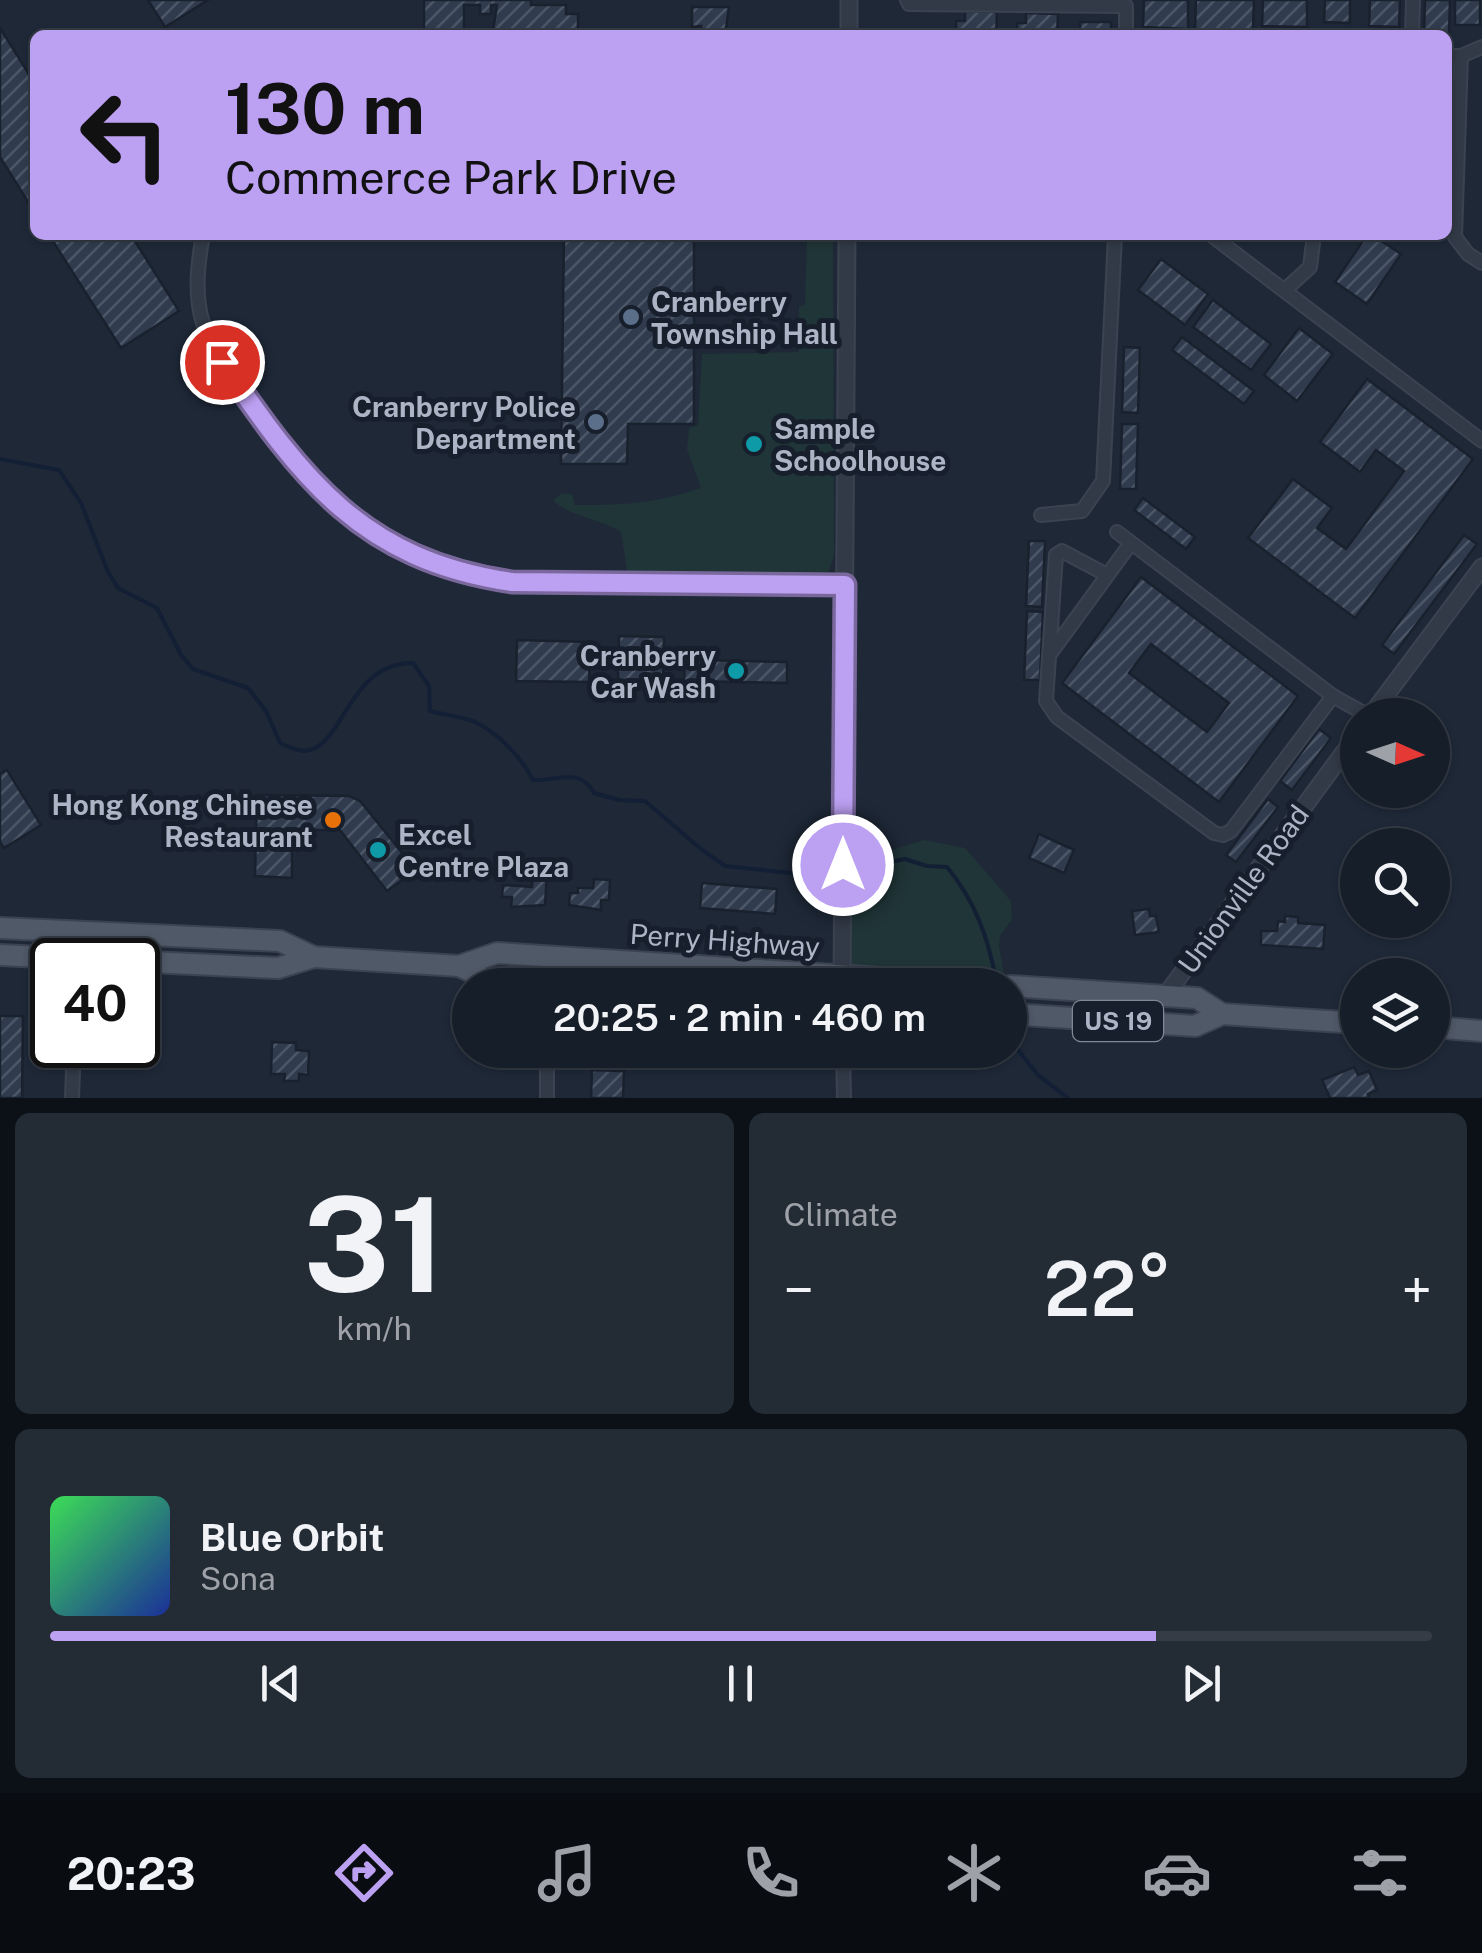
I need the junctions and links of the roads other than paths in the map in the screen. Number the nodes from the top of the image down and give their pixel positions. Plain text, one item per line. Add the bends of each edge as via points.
1 (849, 0) edge
2 (907, 0) edge
3 (1413, 0) edge
4 (1011, 2) edge
5 (1126, 3) edge
6 (848, 30) edge
7 (1126, 30) edge
8 (1412, 30) edge
9 (1482, 47) edge
10 (1454, 56) edge
11 (203, 240) edge
12 (847, 240) edge
13 (1115, 240) edge
14 (1218, 240) edge
15 (1313, 240) edge
16 (1482, 263) edge
17 (1285, 290) junction
18 (1482, 441) edge
19 (1040, 514) dead end
20 (1117, 532) dead end
21 (1132, 543) junction
22 (1482, 567) edge
23 (1108, 575) junction
24 (845, 585) junction
25 (1048, 657) junction
26 (1333, 696) junction
27 (1382, 698) edge
28 (1340, 700) edge
29 (1340, 757) edge
30 (0, 928) edge
31 (77, 929) junction
32 (78, 938) edge
33 (0, 954) edge
34 (30, 956) edge
35 (314, 957) junction
36 (160, 962) edge
37 (459, 966) junction
38 (463, 968) edge
39 (689, 968) edge
40 (843, 968) edge
41 (1027, 987) edge
42 (1164, 996) junction
43 (1222, 1014) junction
44 (1027, 1015) edge
45 (1340, 1022) edge
46 (1450, 1029) edge
47 (1482, 1030) edge
48 (73, 1068) edge
49 (547, 1068) edge
50 (843, 1068) edge
51 (72, 1098) edge
52 (546, 1098) edge
53 (844, 1098) edge

1 - 6 street
2 - 4 street
3 - 8 street
4 - 5 street
5 - 7 street
9 - 10 street
10 - 16 street via 1455,237
11 - 24 street via 198,310 222,362 300,471 351,518 402,550 512,582
12 - 24 street
13 - 19 street via 1103,481 1082,510
14 - 17 street
15 - 17 street via 1310,267
17 - 18 street
20 - 21 street
21 - 23 street
21 - 26 street
22 - 27 street
23 - 25 street
23 - 25 street via 1073,554 1056,554
24 - 40 street
25 - 26 street via 1046,701 1056,717 1223,835
26 - 28 street
29 - 42 street, Unionville Road
30 - 31 main road, Perry Highway
31 - 32 street
31 - 35 main road, Perry Highway via 280,941
33 - 34 main road, Perry Highway
35 - 36 main road, Perry Highway via 278,968
35 - 37 main road, Perry Highway
37 - 38 main road, Perry Highway
37 - 39 main road, Perry Highway via 496,953
41 - 42 main road, US 19
42 - 43 main road, US 19 via 1197,998
43 - 44 main road, US 19 via 1195,1026
43 - 45 main road, US 19
46 - 47 main road
48 - 51 street
49 - 52 street
50 - 53 street

